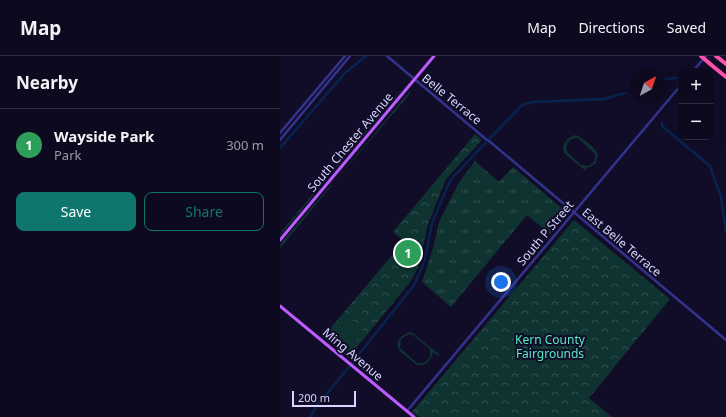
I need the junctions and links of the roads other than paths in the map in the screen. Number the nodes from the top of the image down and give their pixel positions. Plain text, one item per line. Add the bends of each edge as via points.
1 (345, 56) edge
2 (350, 56) edge
3 (387, 56) edge
4 (434, 56) edge
5 (701, 56) edge
6 (706, 56) edge
7 (716, 56) edge
8 (726, 64) edge
9 (696, 68) edge
10 (726, 77) edge
11 (414, 80) junction
12 (678, 90) edge
13 (280, 133) edge
14 (280, 140) edge
15 (488, 141) joint
16 (574, 213) junction
17 (280, 240) edge
18 (280, 306) edge
19 (726, 340) edge
20 (407, 411) junction
21 (414, 417) edge

1 - 13 street
2 - 14 street
3 - 11 street, Belle Terrace
4 - 11 main road, South Chester Avenue
5 - 10 highway, bridge
6 - 9 street
7 - 8 highway
11 - 15 street, Belle Terrace
11 - 17 main road, South Chester Avenue
12 - 16 street, South P Street
15 - 16 street, East Belle Terrace
16 - 19 street, East Belle Terrace
16 - 20 street, South P Street
18 - 20 main road, Ming Avenue
20 - 21 main road, Ming Avenue

